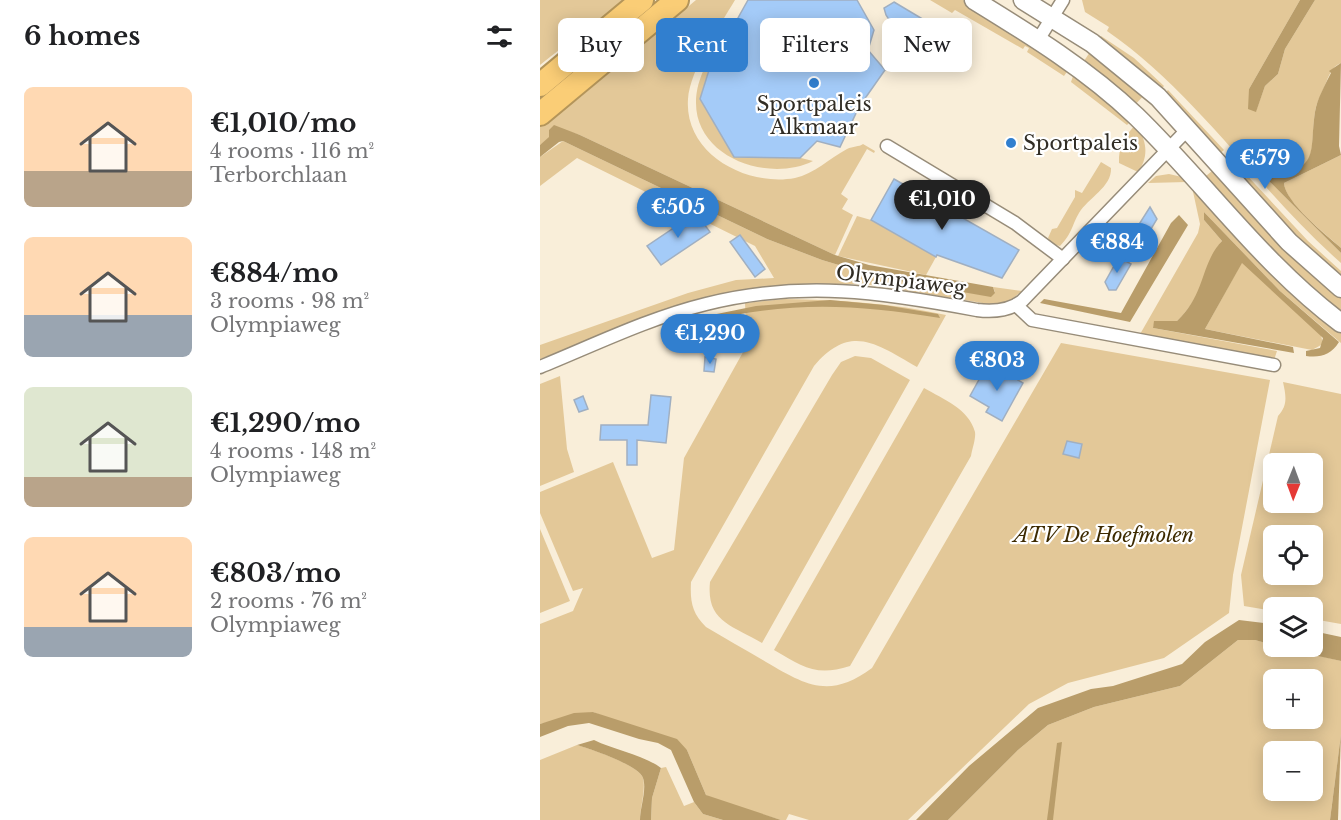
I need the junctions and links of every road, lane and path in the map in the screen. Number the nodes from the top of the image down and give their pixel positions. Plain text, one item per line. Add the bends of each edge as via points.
1 (642, 0) edge
2 (677, 0) edge
3 (974, 0) edge
4 (1023, 0) edge
5 (1063, 0) edge
6 (1052, 18) junction
7 (1038, 40) junction
8 (540, 85) edge
9 (540, 114) edge
10 (1187, 130) junction
11 (887, 146) dead end
12 (1168, 150) junction
13 (1063, 259) junction
14 (1341, 288) edge
15 (1016, 305) junction
16 (1341, 323) edge
17 (1274, 366) dead end
18 (540, 367) edge

1 - 8 highway
2 - 9 highway
3 - 7 main road
4 - 6 main road
5 - 6 street
6 - 7 street
6 - 10 main road via 1128,70
7 - 12 main road via 1116,97
10 - 12 street
10 - 14 main road via 1289,242
11 - 13 street via 1015,223
12 - 13 street
12 - 16 main road via 1268,258
13 - 15 street
15 - 17 street via 1032,320
15 - 18 street, Olympiaweg via 987,311 855,290 765,293 687,309

